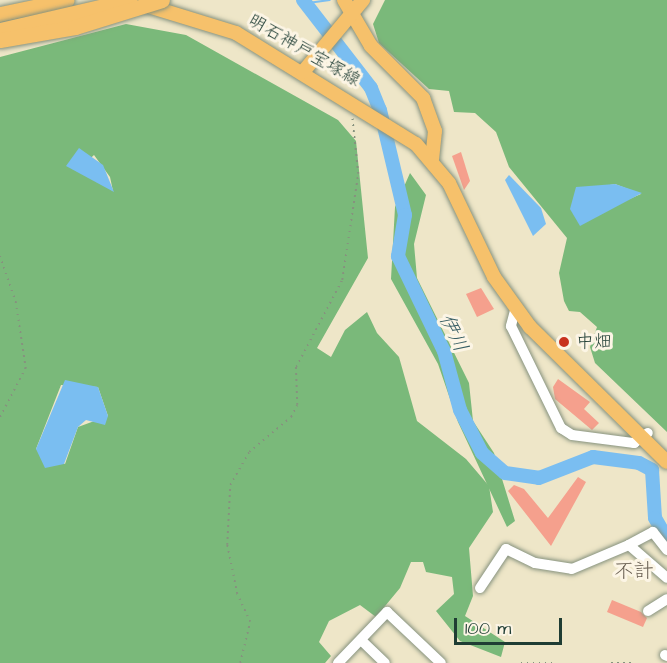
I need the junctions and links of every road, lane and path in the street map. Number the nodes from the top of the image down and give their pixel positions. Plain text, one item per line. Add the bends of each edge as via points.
1 (67, 0) edge
2 (130, 0) edge
3 (162, 0) edge
4 (344, 0) edge
5 (363, 0) edge
6 (0, 14) edge
7 (352, 14) junction
8 (0, 24) edge
9 (0, 30) edge
10 (0, 40) edge
11 (303, 72) junction
12 (353, 101) junction
13 (432, 160) junction
14 (0, 256) edge
15 (516, 307) junction
16 (0, 418) edge
17 (645, 435) junction
18 (667, 451) edge
19 (667, 462) edge
20 (629, 545) junction
21 (667, 550) edge
22 (667, 578) edge
23 (480, 588) dead end
24 (667, 599) edge
25 (648, 611) dead end
26 (361, 640) junction
27 (240, 663) edge
28 (338, 663) edge
29 (385, 663) edge
30 (441, 663) edge
31 (521, 663) edge
32 (557, 663) edge
33 (611, 663) edge
34 (631, 663) edge

1 - 6 highway
2 - 9 highway, bridge
3 - 10 highway, bridge via 75,27
4 - 7 main road, 明石神戸宝塚線
5 - 7 main road
7 - 11 main road
7 - 13 main road, 明石神戸宝塚線 via 371,46 423,98 435,131
8 - 11 main road, 明石神戸宝塚線 via 91,7 146,5 226,27
11 - 12 main road, 明石神戸宝塚線
12 - 13 main road, 明石神戸宝塚線 via 393,125
12 - 27 path via 358,174 342,280 296,367 297,405 291,417 249,452 230,485 229,555 250,622
13 - 15 main road, 明石神戸宝塚線 via 458,200 494,277
14 - 16 path via 16,302 26,368
15 - 17 main road, 明石神戸宝塚線 via 530,327
15 - 17 street via 511,326 561,428 592,439 634,443
17 - 18 main road, 明石神戸宝塚線
17 - 19 main road, 明石神戸宝塚線
20 - 21 street via 653,532
20 - 22 street
20 - 23 street via 572,569 535,563 506,549
24 - 25 street
26 - 28 street
26 - 29 street
26 - 30 street via 387,612
31 - 32 path via 540,659
33 - 34 path

